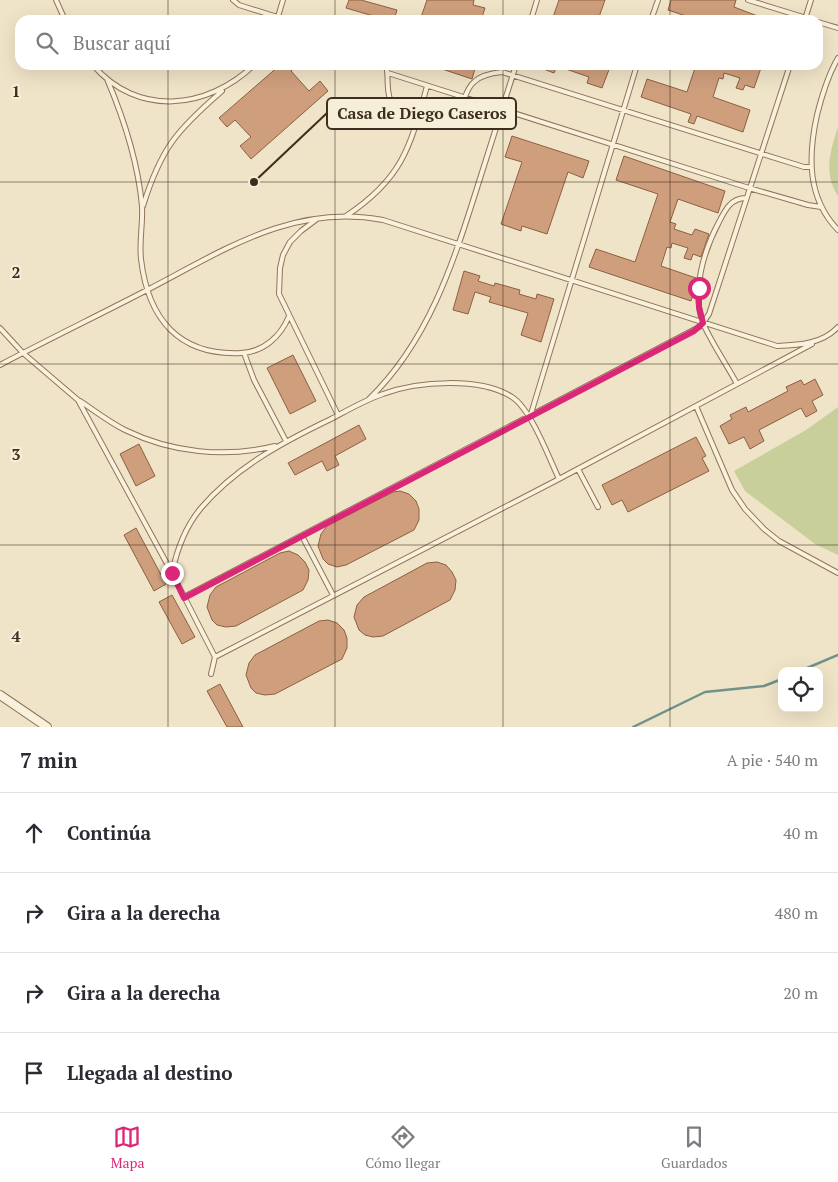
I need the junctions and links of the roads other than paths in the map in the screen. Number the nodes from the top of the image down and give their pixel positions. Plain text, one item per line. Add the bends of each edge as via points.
1 (56, 0) edge
2 (233, 0) edge
3 (283, 0) edge
4 (538, 0) edge
5 (658, 0) edge
6 (748, 0) edge
7 (811, 0) edge
8 (63, 15) edge
9 (270, 15) edge
10 (279, 15) edge
11 (533, 15) edge
12 (654, 15) edge
13 (793, 15) edge
14 (806, 15) edge
15 (823, 24) edge
16 (838, 28) edge
17 (838, 58) edge
18 (98, 70) edge
19 (247, 70) edge
20 (387, 70) edge
21 (514, 70) edge
22 (635, 70) edge
23 (788, 70) edge
24 (388, 73) junction
25 (513, 75) junction
26 (106, 79) junction
27 (229, 84) junction
28 (427, 86) junction
29 (465, 98) junction
30 (502, 109) junction
31 (623, 110) junction
32 (416, 125) junction
33 (612, 144) junction
34 (761, 153) junction
35 (811, 167) junction
36 (749, 188) junction
37 (746, 198) junction
38 (821, 207) junction
39 (142, 208) junction
40 (346, 216) junction
41 (319, 218) junction
42 (838, 230) edge
43 (459, 245) junction
44 (570, 280) junction
45 (147, 290) junction
46 (289, 316) junction
47 (703, 323) junction
48 (838, 327) edge
49 (0, 328) edge
50 (816, 342) junction
51 (23, 353) junction
52 (244, 353) junction
53 (0, 365) edge
54 (737, 384) junction
55 (78, 400) junction
56 (368, 400) junction
57 (696, 406) junction
58 (338, 415) junction
59 (530, 417) junction
60 (286, 441) junction
61 (279, 445) junction
62 (578, 469) junction
63 (559, 479) junction
64 (598, 507) dead end
65 (302, 536) junction
66 (172, 573) junction
67 (838, 574) edge
68 (333, 595) junction
69 (184, 598) junction
70 (214, 657) junction
71 (211, 674) dead end
72 (0, 695) edge
73 (47, 727) edge

1 - 8 lane
2 - 9 lane
3 - 10 lane
4 - 11 lane
5 - 12 lane
6 - 13 lane
7 - 14 lane
15 - 16 lane
17 - 35 lane via 820,105
18 - 26 lane
19 - 27 lane
20 - 24 lane
21 - 25 lane
22 - 31 lane
23 - 34 lane
24 - 28 lane
24 - 32 lane via 388,90 395,109
25 - 29 lane via 502,72 488,74 470,86
25 - 30 lane
25 - 31 lane
26 - 27 lane via 130,93 176,102 204,96
26 - 39 lane via 129,137
27 - 39 lane via 186,123 167,147
28 - 29 lane
28 - 32 lane
29 - 30 lane
29 - 32 lane via 460,111 445,123
30 - 33 lane
30 - 43 lane
31 - 33 lane
31 - 34 lane
32 - 40 lane via 411,142 393,173 368,201
33 - 36 lane
33 - 44 lane
34 - 35 lane
34 - 36 lane
35 - 38 lane
36 - 37 lane
36 - 38 lane
37 - 47 lane via 709,314
37 - 47 lane via 737,199 729,205 711,237 699,288
38 - 42 lane
39 - 45 lane via 141,258
40 - 41 lane
40 - 43 lane via 383,220
41 - 45 lane via 280,226 250,237
41 - 46 lane via 301,230 283,255 279,294
43 - 44 lane
43 - 56 lane via 434,308 408,352
44 - 47 lane
44 - 59 lane
45 - 51 lane
45 - 52 lane via 160,318 178,338 202,349
46 - 52 lane via 273,340 260,349
46 - 58 lane
47 - 50 lane via 777,346
47 - 54 lane
47 - 59 lane via 694,331
48 - 50 lane
49 - 51 lane
50 - 54 lane
51 - 53 lane
51 - 55 lane
52 - 60 lane via 254,380
54 - 57 lane
55 - 61 lane via 116,425 164,446 225,452 253,451
55 - 66 lane
56 - 58 lane
56 - 59 lane via 418,386 472,385 513,398
57 - 62 lane
57 - 67 lane via 732,490 745,509 779,540
58 - 60 lane
59 - 63 lane
59 - 65 lane
60 - 61 lane
61 - 66 lane via 239,472 200,509 183,536
62 - 63 lane
62 - 64 lane
63 - 68 lane
65 - 68 lane
65 - 69 lane
66 - 69 lane
68 - 70 lane
69 - 70 lane
70 - 71 lane
72 - 73 street

